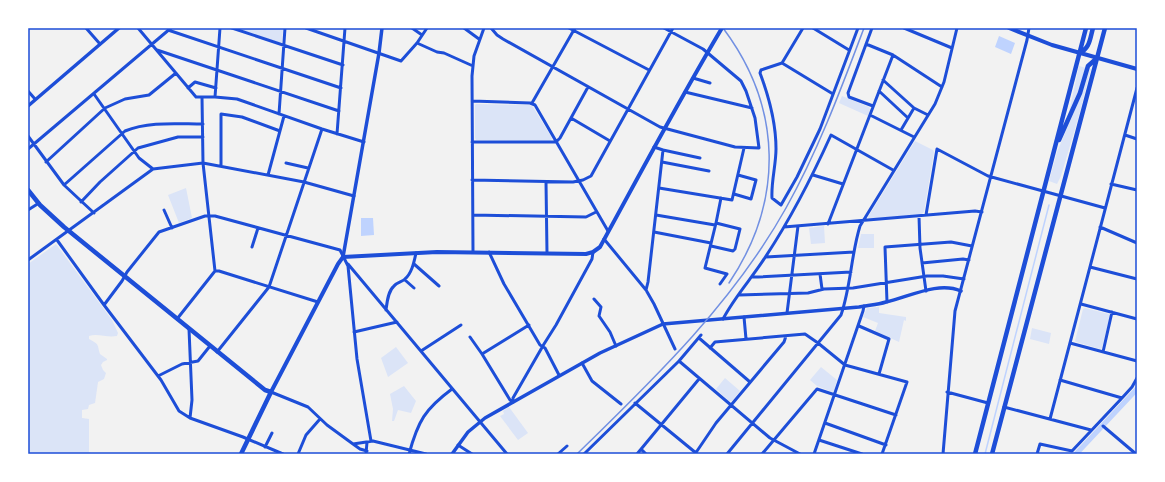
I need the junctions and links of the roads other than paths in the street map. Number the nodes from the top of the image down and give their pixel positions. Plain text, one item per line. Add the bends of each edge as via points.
1 (86, 28) edge
2 (119, 28) edge
3 (138, 28) edge
4 (220, 28) edge
5 (232, 28) edge
6 (285, 28) edge
7 (306, 28) edge
8 (345, 28) edge
9 (382, 28) edge
10 (412, 28) edge
11 (427, 28) edge
12 (464, 28) edge
13 (484, 28) edge
14 (491, 28) edge
15 (568, 28) edge
16 (664, 28) edge
17 (674, 28) edge
18 (722, 28) edge
19 (803, 28) edge
20 (813, 28) edge
21 (858, 28) edge
22 (872, 28) edge
23 (904, 28) edge
24 (953, 28) edge
25 (1010, 28) edge
26 (1029, 28) edge
27 (1086, 28) edge
28 (1093, 28) edge
29 (1105, 28) edge
30 (169, 29) edge
31 (574, 29) edge
32 (957, 29) edge
33 (671, 32) junction
34 (422, 35) junction
35 (1028, 35) junction
36 (479, 39) junction
37 (344, 41) junction
38 (417, 43) junction
39 (100, 44) junction
40 (152, 44) junction
41 (866, 44) junction
42 (284, 45) junction
43 (218, 47) junction
44 (952, 48) junction
45 (156, 50) junction
46 (849, 50) junction
47 (707, 52) junction
48 (379, 53) junction
49 (1079, 53) junction
50 (893, 55) junction
51 (1097, 58) junction
52 (782, 63) junction
53 (343, 65) junction
54 (473, 66) junction
55 (553, 67) junction
56 (282, 68) junction
57 (1137, 69) edge
58 (217, 70) junction
59 (649, 70) junction
60 (176, 73) junction
61 (693, 78) junction
62 (883, 80) junction
63 (710, 82) dead end
64 (588, 87) junction
65 (942, 87) junction
66 (188, 88) junction
67 (216, 88) junction
68 (341, 88) junction
69 (1137, 88) edge
70 (28, 91) edge
71 (879, 91) junction
72 (280, 92) junction
73 (685, 92) junction
74 (94, 94) junction
75 (833, 94) junction
76 (202, 97) junction
77 (215, 97) junction
78 (36, 99) junction
79 (472, 101) junction
80 (532, 103) junction
81 (28, 106) edge
82 (873, 106) junction
83 (104, 108) junction
84 (752, 108) junction
85 (914, 108) junction
86 (628, 109) junction
87 (339, 111) junction
88 (279, 114) junction
89 (870, 115) junction
90 (928, 115) junction
91 (284, 116) junction
92 (571, 118) junction
93 (908, 118) junction
94 (203, 124) junction
95 (664, 128) junction
96 (322, 129) junction
97 (901, 130) junction
98 (280, 131) junction
99 (122, 133) junction
100 (338, 134) junction
101 (1125, 135) junction
102 (28, 136) edge
103 (203, 137) junction
104 (914, 137) junction
105 (1137, 140) edge
106 (610, 141) junction
107 (364, 142) junction
108 (472, 142) junction
109 (556, 142) junction
110 (34, 144) junction
111 (654, 147) junction
112 (744, 148) junction
113 (28, 149) edge
114 (663, 150) junction
115 (857, 150) junction
116 (134, 151) junction
117 (1052, 155) junction
118 (700, 158) dead end
119 (46, 162) junction
120 (662, 162) junction
121 (203, 163) junction
122 (286, 163) dead end
123 (220, 165) junction
124 (308, 168) junction
125 (153, 169) junction
126 (893, 170) junction
127 (709, 171) dead end
128 (268, 175) junction
129 (738, 175) junction
130 (813, 175) junction
131 (991, 177) junction
132 (472, 180) junction
133 (578, 181) junction
134 (304, 182) junction
135 (546, 182) junction
136 (843, 184) junction
137 (1112, 184) junction
138 (64, 185) junction
139 (659, 188) junction
140 (28, 190) edge
141 (1137, 190) edge
142 (1043, 191) junction
143 (734, 194) junction
144 (354, 196) junction
145 (1060, 196) junction
146 (721, 198) junction
147 (81, 202) junction
148 (38, 203) junction
149 (1105, 208) junction
150 (28, 210) edge
151 (164, 210) dead end
152 (596, 212) junction
153 (982, 212) junction
154 (94, 213) junction
155 (473, 215) junction
156 (656, 215) junction
157 (926, 215) junction
158 (209, 216) junction
159 (920, 216) junction
160 (546, 217) junction
161 (863, 221) junction
162 (715, 224) junction
163 (828, 224) junction
164 (798, 226) junction
165 (784, 227) junction
166 (1100, 227) junction
167 (172, 228) junction
168 (258, 228) junction
169 (68, 230) junction
170 (608, 231) junction
171 (654, 232) junction
172 (286, 236) junction
173 (604, 239) junction
174 (57, 240) junction
175 (1137, 243) edge
176 (711, 244) junction
177 (920, 244) junction
178 (972, 246) junction
179 (252, 247) dead end
180 (473, 252) junction
181 (488, 252) junction
182 (593, 252) junction
183 (854, 252) junction
184 (416, 253) junction
185 (547, 253) junction
186 (794, 255) junction
187 (343, 257) junction
188 (766, 257) junction
189 (28, 260) edge
190 (969, 260) junction
191 (922, 263) junction
192 (414, 264) junction
193 (1090, 267) junction
194 (215, 271) junction
195 (851, 272) junction
196 (820, 274) junction
197 (792, 275) junction
198 (125, 276) junction
199 (923, 276) junction
200 (752, 277) junction
201 (964, 279) junction
202 (405, 280) junction
203 (1137, 280) edge
204 (886, 282) junction
205 (720, 284) dead end
206 (439, 286) dead end
207 (269, 287) junction
208 (414, 288) dead end
209 (822, 289) junction
210 (847, 289) junction
211 (646, 290) junction
212 (926, 291) junction
213 (961, 291) junction
214 (739, 294) junction
215 (789, 294) junction
216 (594, 299) dead end
217 (318, 302) junction
218 (887, 302) junction
219 (1081, 304) junction
220 (104, 305) junction
221 (864, 306) junction
222 (844, 308) junction
223 (386, 310) junction
224 (1112, 312) junction
225 (787, 313) junction
226 (744, 317) junction
227 (177, 319) junction
228 (723, 319) junction
229 (1137, 319) edge
230 (397, 322) junction
231 (663, 324) junction
232 (461, 325) dead end
233 (529, 325) junction
234 (859, 326) junction
235 (189, 329) junction
236 (354, 332) junction
237 (701, 335) dead end
238 (470, 336) dead end
239 (786, 336) junction
240 (699, 338) junction
241 (746, 339) junction
242 (818, 343) junction
243 (1070, 343) junction
244 (210, 346) junction
245 (542, 346) junction
246 (616, 346) junction
247 (710, 348) junction
248 (675, 349) dead end
249 (217, 352) junction
250 (421, 352) junction
251 (1103, 352) junction
252 (482, 354) junction
253 (679, 361) junction
254 (1137, 361) edge
255 (191, 363) junction
256 (582, 363) junction
257 (845, 365) junction
258 (879, 374) junction
259 (559, 375) junction
260 (158, 376) junction
261 (1137, 378) edge
262 (699, 379) junction
263 (1060, 380) junction
264 (750, 382) junction
265 (452, 389) junction
266 (271, 392) junction
267 (947, 392) junction
268 (835, 394) junction
269 (1122, 398) junction
270 (513, 402) junction
271 (635, 403) junction
272 (621, 404) dead end
273 (988, 404) junction
274 (731, 405) junction
275 (1004, 407) junction
276 (896, 415) junction
277 (190, 418) junction
278 (320, 419) junction
279 (1050, 419) junction
280 (480, 422) junction
281 (752, 423) junction
282 (825, 423) junction
283 (1101, 423) junction
284 (661, 425) junction
285 (1091, 430) junction
286 (272, 433) dead end
287 (248, 440) junction
288 (774, 440) junction
289 (819, 440) junction
290 (369, 442) junction
291 (353, 444) junction
292 (458, 445) junction
293 (886, 445) junction
294 (567, 446) dead end
295 (265, 447) junction
296 (410, 449) junction
297 (641, 450) junction
298 (366, 452) edge
299 (241, 454) edge
300 (282, 454) edge
301 (298, 454) edge
302 (409, 454) edge
303 (426, 454) edge
304 (452, 454) edge
305 (472, 454) edge
306 (507, 454) edge
307 (558, 454) edge
308 (584, 454) edge
309 (637, 454) edge
310 (646, 454) edge
311 (695, 454) edge
312 (727, 454) edge
313 (762, 454) edge
314 (800, 454) edge
315 (814, 454) edge
316 (862, 454) edge
317 (882, 454) edge
318 (943, 454) edge
319 (975, 454) edge
320 (992, 454) edge
321 (1037, 454) edge
322 (1136, 454) edge

1 - 39 street
2 - 39 street
3 - 40 street
4 - 43 street
5 - 42 street
6 - 42 street
7 - 37 street
8 - 37 street
9 - 48 street
10 - 34 street
11 - 34 street
12 - 36 street
13 - 36 street
14 - 55 street via 503,39
15 - 31 street
16 - 33 street
17 - 33 street
18 - 47 main road
19 - 52 street
20 - 46 street
21 - 46 street
22 - 41 street
23 - 44 street
24 - 32 street
25 - 35 main road
26 - 35 street
27 - 49 main road
28 - 49 main road via 1088,48
29 - 51 main road
30 - 40 street
30 - 43 street
31 - 55 street
31 - 59 street
32 - 44 street
33 - 47 street
33 - 59 street
34 - 38 street
35 - 49 main road via 1052,46
35 - 131 street
36 - 54 street
37 - 48 street
37 - 53 street
38 - 48 street via 401,61
38 - 54 street
39 - 78 street
40 - 45 street
40 - 74 street
41 - 50 street
41 - 82 street via 848,93 849,97
42 - 53 street
42 - 56 street
43 - 56 street
43 - 58 street
44 - 65 street
45 - 58 street
45 - 60 street
46 - 75 street
47 - 61 main road
47 - 84 street via 741,80
48 - 107 street
49 - 51 main road
49 - 117 main road
50 - 62 street
50 - 65 street
51 - 57 main road
51 - 117 main road via 1088,66 1080,93
51 - 145 main road
52 - 75 street
52 - 75 street via 761,70 760,73 775,135 772,198 780,205 804,163
53 - 68 street
54 - 79 street
55 - 64 street
55 - 80 street
56 - 68 street
56 - 72 street
58 - 67 street
58 - 72 street
59 - 86 street
60 - 66 street
60 - 83 street via 149,95 124,100
61 - 63 street
61 - 73 main road
62 - 71 street
62 - 85 street
64 - 86 street
64 - 92 street
65 - 90 street
66 - 67 street via 195,82
66 - 76 street via 196,97
67 - 77 street
68 - 87 street
69 - 101 street
70 - 78 street
71 - 82 street
71 - 93 street
72 - 87 street
72 - 88 street
73 - 84 street
73 - 95 main road
74 - 83 street
74 - 110 street
76 - 77 street
76 - 94 street
77 - 88 street via 237,99
78 - 81 street
79 - 80 street
79 - 108 street
80 - 109 street
82 - 89 street
83 - 99 street
83 - 119 street
84 - 112 street via 759,148
85 - 90 street
85 - 93 street
86 - 95 street
86 - 106 street
87 - 100 street
88 - 91 street
89 - 97 street
89 - 115 street
90 - 104 street
91 - 96 street
91 - 98 street
92 - 106 street
92 - 109 street
93 - 97 street
94 - 99 street via 136,126
94 - 103 street
95 - 111 main road
95 - 112 street
96 - 100 street
96 - 124 street
97 - 104 street
98 - 123 street via 242,117 220,114
98 - 128 street
99 - 116 street
99 - 138 street
100 - 107 street
101 - 105 street
101 - 137 street
102 - 110 street
103 - 116 street via 178,137
103 - 121 street
104 - 126 street
106 - 133 street via 591,176
107 - 144 street
108 - 109 street
108 - 132 street
109 - 133 street
110 - 113 street
110 - 119 street
111 - 114 street
111 - 170 main road
112 - 129 street
114 - 118 street
114 - 120 street
115 - 126 street
115 - 130 street via 831,135
115 - 136 street
116 - 125 street
116 - 147 street
117 - 142 main road
119 - 138 street
120 - 127 street
120 - 139 street
121 - 123 street
121 - 125 street
121 - 158 street
122 - 124 street
123 - 128 street
124 - 134 street
125 - 154 street
126 - 161 street
128 - 134 street
129 - 143 street
129 - 143 street via 756,180 751,199
130 - 136 street
130 - 165 street
131 - 142 street
131 - 153 street
131 - 157 street via 937,149
132 - 135 street
132 - 155 street
133 - 135 street
133 - 152 street
134 - 144 street
134 - 172 street
135 - 160 street
136 - 163 street
137 - 141 street
137 - 149 street
138 - 147 street
139 - 146 street
139 - 156 street
140 - 148 main road
142 - 145 street
142 - 273 main road
143 - 146 street via 732,200
144 - 187 street
145 - 149 street
145 - 275 main road
146 - 162 street
147 - 154 street
148 - 150 street
148 - 169 main road
149 - 166 street
151 - 167 street
152 - 160 street via 586,217
152 - 170 street
153 - 157 street
153 - 178 street
154 - 169 street
155 - 160 street
155 - 180 street
156 - 162 street
156 - 171 street
157 - 159 street
158 - 167 street
158 - 168 street
158 - 194 street
159 - 161 street
159 - 177 street
160 - 185 street
161 - 163 street
161 - 183 street
162 - 176 street
162 - 176 street via 740,229 733,251
163 - 164 street
164 - 165 street
164 - 186 street
165 - 188 street
166 - 175 street
166 - 193 street
167 - 198 street via 159,232
168 - 172 street
168 - 179 street
169 - 174 street
169 - 198 main road
170 - 173 main road
171 - 176 street
171 - 211 street
172 - 187 street via 340,250
172 - 207 street
173 - 182 main road via 600,247
173 - 211 street
174 - 189 street
174 - 220 street
176 - 205 street via 705,268 727,274
177 - 178 street via 951,242
177 - 191 street
177 - 204 street via 885,247
178 - 190 street
180 - 181 main road
180 - 184 main road
181 - 185 main road
181 - 233 street
182 - 185 main road
182 - 245 street via 592,259
183 - 186 street
183 - 195 street
184 - 187 main road
184 - 192 street
186 - 188 street
186 - 197 street
187 - 217 main road
187 - 223 street
187 - 236 street via 348,266
188 - 200 street
190 - 191 street
190 - 201 street
191 - 199 street
192 - 202 street
192 - 206 street
193 - 203 street
193 - 219 street
194 - 207 street
194 - 227 street
195 - 196 street
195 - 210 street
196 - 197 street
196 - 209 street
197 - 200 street
197 - 215 street
198 - 220 street
198 - 227 main road
199 - 201 street
199 - 204 street
199 - 212 street
200 - 214 street
201 - 213 street
202 - 208 street
202 - 223 street via 391,289
204 - 210 street
204 - 218 street
207 - 217 street
207 - 249 street
209 - 210 street
209 - 215 street
210 - 222 street
211 - 231 street
212 - 213 street via 941,288
212 - 218 street
213 - 267 street via 955,311
214 - 215 street
214 - 228 street
215 - 225 street
216 - 246 street via 601,307 599,316
217 - 266 main road
218 - 221 street
219 - 224 street
219 - 243 street
220 - 260 street
221 - 222 street
221 - 234 street
222 - 225 street
222 - 242 street
223 - 230 street
224 - 229 street
224 - 251 street
225 - 226 street
226 - 228 street
226 - 241 street
227 - 235 main road
228 - 231 street
230 - 236 street
230 - 250 street
231 - 246 street
231 - 248 street
232 - 250 street
233 - 245 street
233 - 252 street
234 - 257 street
234 - 258 street via 889,339
235 - 244 main road
235 - 255 street
236 - 290 street
237 - 240 street
238 - 252 street
239 - 241 street
239 - 242 street via 805,334
239 - 264 street via 784,342
240 - 247 street
240 - 253 street
241 - 247 street via 715,342
242 - 257 street
242 - 281 street
243 - 251 street
243 - 263 street
244 - 249 main road
244 - 255 street via 198,361
245 - 259 street
245 - 270 street
246 - 256 street
247 - 264 street
249 - 266 main road
250 - 265 street
251 - 254 street
252 - 270 street
253 - 262 street
253 - 271 street
255 - 260 street via 182,364
255 - 277 street
256 - 259 street
256 - 272 street via 592,381
257 - 258 street
257 - 268 street
258 - 276 street via 907,382
259 - 270 street
260 - 277 street via 179,411
261 - 269 street
262 - 274 street
262 - 284 street
263 - 269 street
263 - 279 street
264 - 274 street
265 - 280 street
265 - 296 street via 424,414
266 - 278 street via 306,406
266 - 287 main road
267 - 273 street
267 - 318 street
268 - 276 street
268 - 282 street
268 - 288 street via 817,389
269 - 283 street
270 - 280 street
271 - 284 street
271 - 308 street
273 - 319 main road
274 - 281 street
274 - 311 street
275 - 279 street
275 - 320 main road
276 - 293 street
277 - 287 street
278 - 291 street
278 - 301 street via 306,435
279 - 285 street
280 - 292 street
280 - 306 street
281 - 288 street
281 - 312 street
282 - 289 street
282 - 293 street
283 - 285 street
283 - 322 street
284 - 297 street
284 - 311 street
285 - 321 street via 1072,451 1040,444
286 - 295 street
287 - 295 street
287 - 299 main road
288 - 313 street
288 - 314 street
289 - 315 street
289 - 316 street
290 - 291 street
290 - 296 street
290 - 298 street
291 - 298 street
292 - 304 street
292 - 305 street
293 - 317 street
294 - 307 street
295 - 300 street
296 - 302 street
296 - 303 street
297 - 309 street
297 - 310 street

